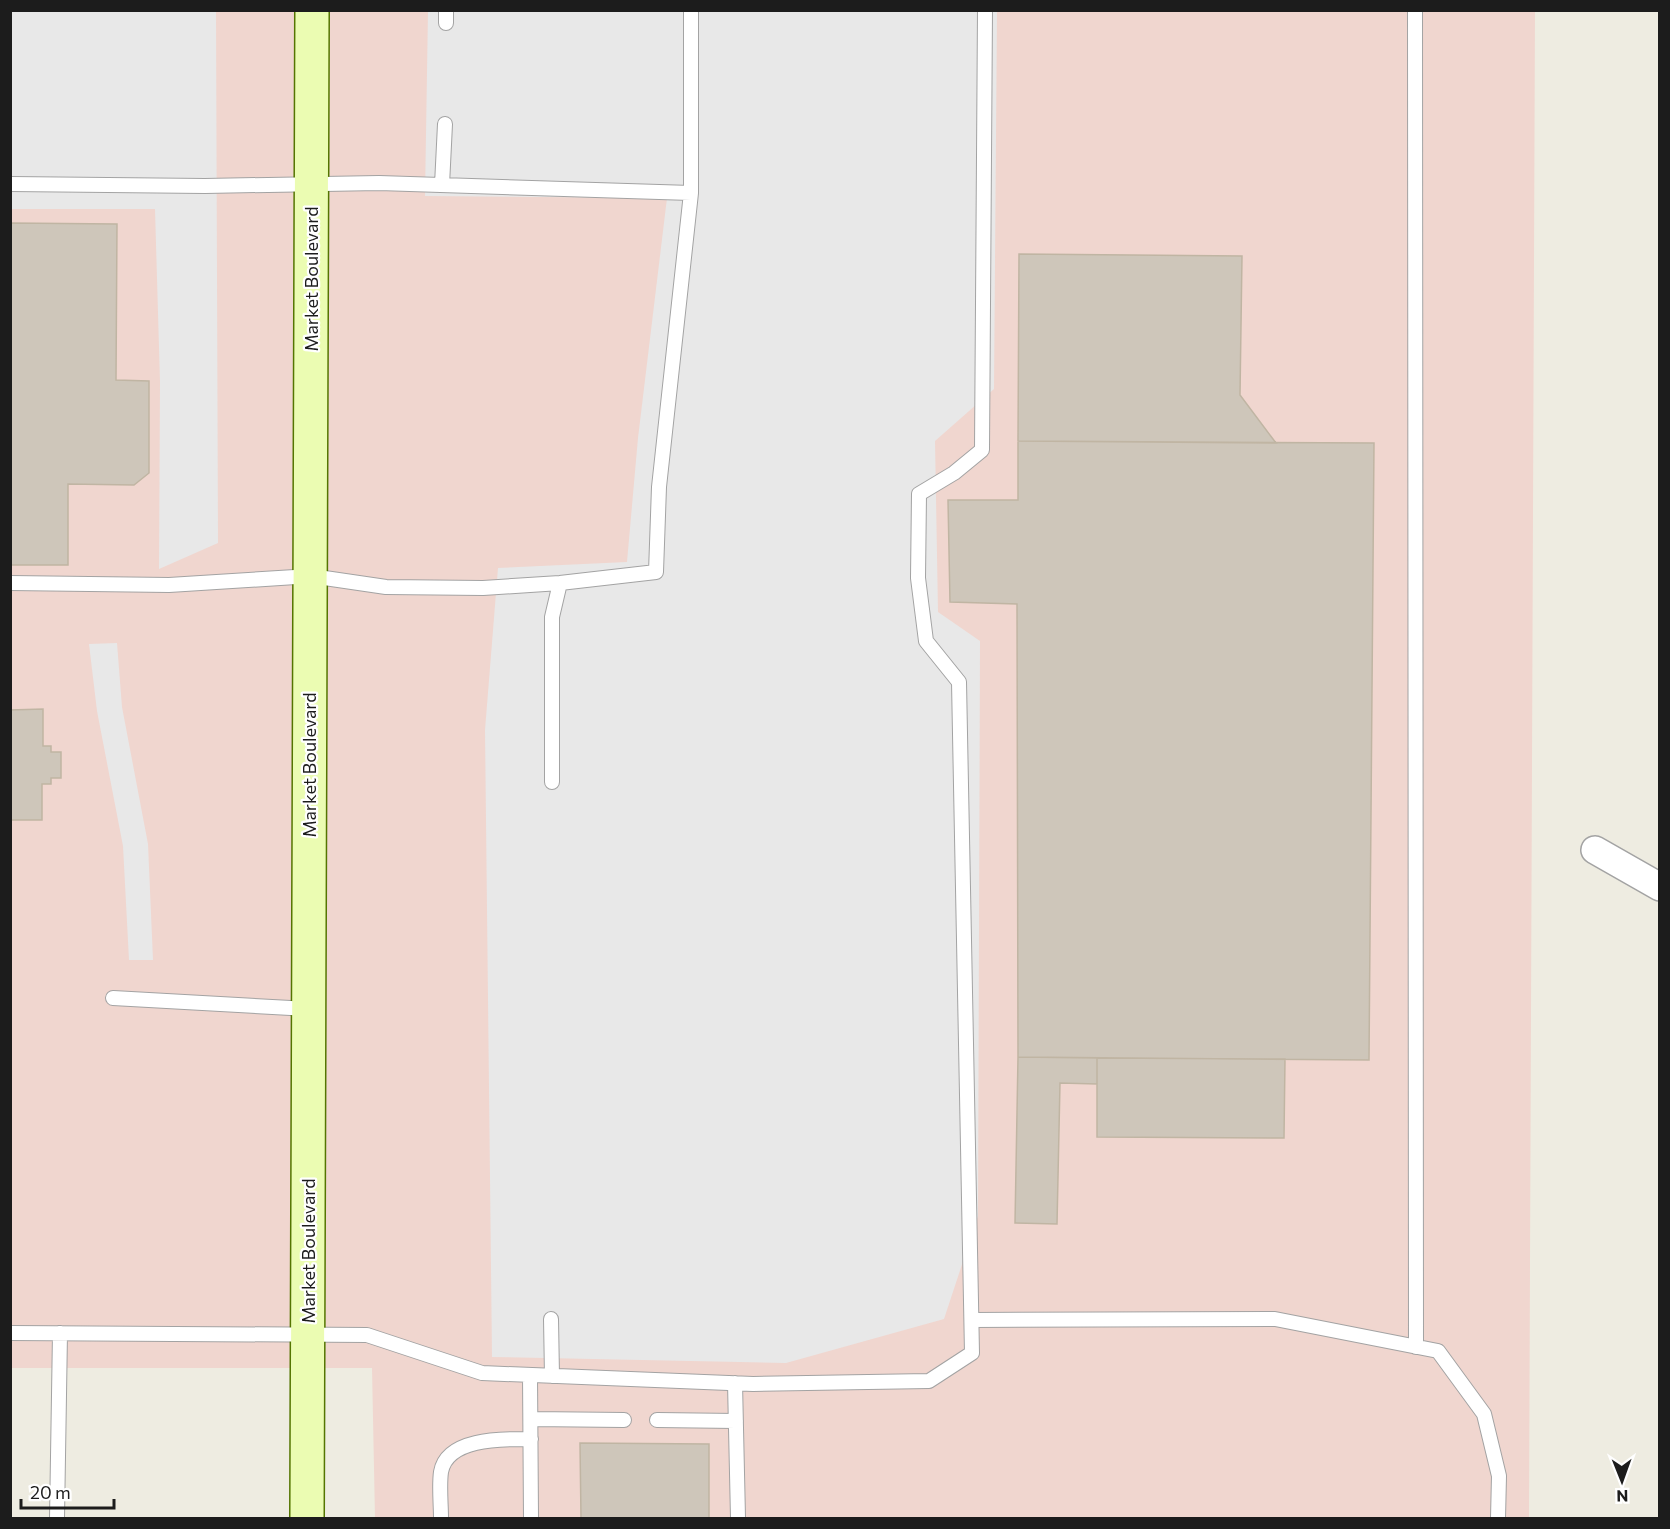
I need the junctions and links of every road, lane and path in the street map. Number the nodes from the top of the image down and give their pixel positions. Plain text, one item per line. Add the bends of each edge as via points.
1 (312, 10) edge
2 (691, 10) edge
3 (985, 10) edge
4 (1415, 10) edge
5 (445, 124) dead end
6 (10, 184) edge
7 (312, 184) junction
8 (442, 185) junction
9 (691, 193) junction
10 (311, 576) junction
11 (10, 583) edge
12 (560, 583) junction
13 (552, 782) dead end
14 (1595, 850) dead end
15 (1659, 887) edge
16 (113, 998) dead end
17 (309, 1009) junction
18 (550, 1319) dead end
19 (972, 1320) junction
20 (10, 1333) edge
21 (60, 1333) junction
22 (308, 1334) junction
23 (1416, 1347) junction
24 (530, 1375) junction
25 (552, 1376) junction
26 (735, 1383) junction
27 (531, 1419) junction
28 (624, 1420) dead end
29 (657, 1420) dead end
30 (736, 1421) junction
31 (531, 1439) junction
32 (57, 1518) edge
33 (307, 1518) edge
34 (441, 1518) edge
35 (531, 1518) edge
36 (738, 1518) edge
37 (1498, 1518) edge

1 - 7 street, Market Boulevard
2 - 9 lane
3 - 19 lane via 982,450 919,494 918,578 926,641 959,682
4 - 23 lane
5 - 8 lane
6 - 7 lane
7 - 8 lane
7 - 10 street, Market Boulevard
8 - 9 lane
9 - 12 lane via 659,488 656,572
10 - 11 lane via 169,585
10 - 12 lane via 386,587 437,589
10 - 17 street, Market Boulevard
12 - 13 lane via 552,616
14 - 15 street
16 - 17 lane
17 - 22 street, Market Boulevard
18 - 25 lane
19 - 23 lane via 1275,1319
19 - 26 lane via 972,1353 929,1381
20 - 21 lane
21 - 22 lane
21 - 32 lane
22 - 24 lane via 367,1335 482,1373
22 - 33 street, Market Boulevard
23 - 37 lane via 1438,1351 1484,1414 1499,1476
24 - 25 lane
24 - 27 lane
25 - 26 lane
26 - 30 lane
27 - 28 lane
27 - 31 lane
29 - 30 lane
30 - 36 lane
31 - 34 lane via 498,1439 465,1446 451,1454 441,1470
31 - 35 lane

